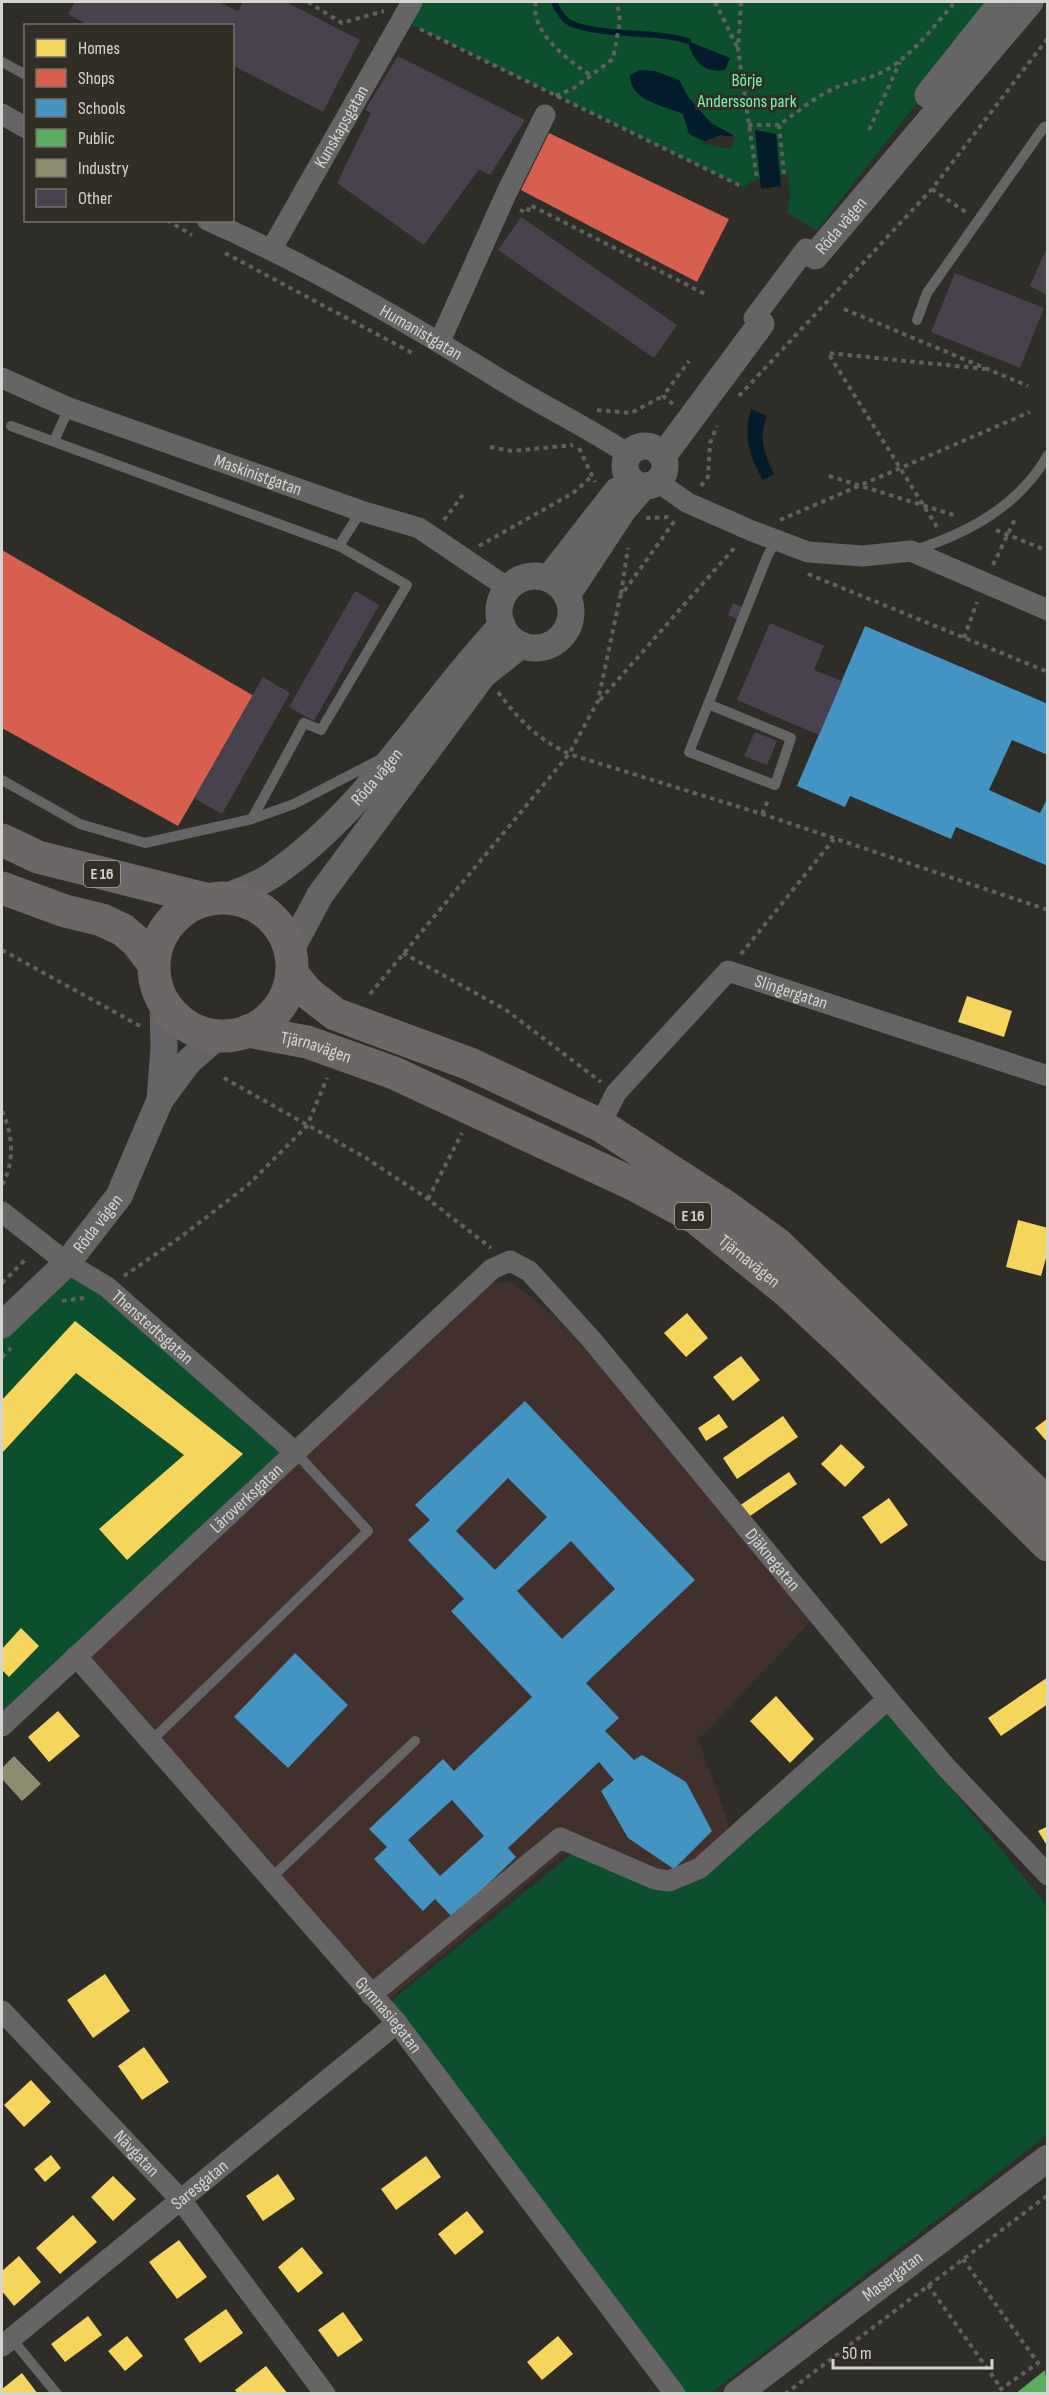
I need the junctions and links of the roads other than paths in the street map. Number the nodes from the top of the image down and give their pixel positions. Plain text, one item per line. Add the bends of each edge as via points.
1 (1002, 2) edge
2 (1030, 2) edge
3 (407, 10) edge
4 (2, 62) edge
5 (24, 74) edge
6 (2, 114) edge
7 (545, 115) dead end
8 (1047, 126) edge
9 (24, 127) edge
10 (202, 229) edge
11 (271, 250) junction
12 (811, 252) junction
13 (917, 320) dead end
14 (758, 321) joint
15 (440, 341) junction
16 (2, 378) edge
17 (69, 408) junction
18 (11, 426) dead end
19 (54, 441) junction
20 (1047, 455) edge
21 (646, 468) junction
22 (361, 512) junction
23 (339, 546) junction
24 (771, 549) junction
25 (911, 551) junction
26 (558, 587) junction
27 (508, 588) junction
28 (1047, 610) edge
29 (502, 626) junction
30 (521, 645) junction
31 (708, 704) junction
32 (398, 750) junction
33 (2, 780) edge
34 (252, 819) junction
35 (2, 840) edge
36 (2, 888) edge
37 (215, 898) junction
38 (291, 962) junction
39 (153, 963) junction
40 (155, 1017) junction
41 (233, 1034) junction
42 (1047, 1076) edge
43 (160, 1100) junction
44 (600, 1125) junction
45 (2, 1212) edge
46 (67, 1263) junction
47 (501, 1265) joint
48 (9, 1333) edge
49 (296, 1453) junction
50 (1047, 1504) edge
51 (1047, 1545) edge
52 (76, 1656) junction
53 (888, 1699) junction
54 (2, 1726) edge
55 (415, 1741) dead end
56 (150, 1742) junction
57 (1047, 1875) edge
58 (269, 1880) junction
59 (371, 1995) junction
60 (2, 2011) edge
61 (397, 2023) junction
62 (1047, 2158) edge
63 (181, 2200) junction
64 (6, 2342) edge
65 (57, 2394) edge
66 (325, 2394) edge
67 (675, 2394) edge
68 (737, 2394) edge

1 - 12 street, Röda vägen
2 - 12 street, Röda vägen
3 - 11 street, Kunskapsgatan
4 - 5 lane
6 - 9 street
7 - 15 street
8 - 13 lane via 927,293
10 - 11 street, Humanistgatan
11 - 15 street, Humanistgatan
12 - 14 street, Röda vägen
14 - 21 street, Röda vägen
15 - 21 street, Humanistgatan via 586,427
16 - 17 street, Maskinistgatan
17 - 19 lane
17 - 22 street, Maskinistgatan
18 - 19 lane
19 - 23 lane
20 - 25 lane via 1011,501 981,523
21 - 24 street via 684,514 752,531
21 - 26 street, Röda vägen via 622,509
22 - 23 lane
22 - 27 street, Maskinistgatan via 419,528
23 - 34 lane via 407,585 321,730 304,723
24 - 25 street via 863,556
24 - 31 lane
25 - 28 street
26 - 27 street via 527,577
26 - 30 street via 571,617 561,636 543,647
27 - 29 street via 500,606
29 - 30 street
29 - 32 street, Röda vägen via 469,660
30 - 38 street, Röda vägen via 483,675 320,895
31 - 31 lane via 791,738 775,785 689,752
32 - 34 lane via 294,804
32 - 37 street, Röda vägen via 324,836 269,878
33 - 34 lane via 80,824 145,843
35 - 37 highway, E 16 via 38,857
36 - 39 highway via 123,930
37 - 38 highway via 254,905 267,913 278,924
37 - 39 highway via 182,911 164,930
38 - 41 highway via 287,992 278,1009 259,1026
38 - 44 highway, Tjärnavägen / E 16 via 308,993 335,1014 470,1064
39 - 40 highway
40 - 41 highway via 177,1020 196,1031
40 - 43 street, Röda vägen via 164,1048
41 - 43 street, Röda vägen via 189,1061
41 - 51 highway, Tjärnavägen / E 16 via 307,1042 394,1073 624,1180 696,1218 847,1347
42 - 44 street, Slingergatan via 728,971 616,1093
43 - 46 street, Röda vägen via 119,1196
44 - 50 highway, Tjärnavägen / E 16 via 776,1243
45 - 46 street, Thenstedtsgatan
46 - 48 street, Röda vägen
46 - 49 street, Thenstedtsgatan via 107,1287
47 - 49 street, Läroverksgatan
47 - 53 street, Djäknegatan via 530,1271 591,1339
49 - 52 street, Läroverksgatan
49 - 56 lane via 368,1531
52 - 54 street, Läroverksgatan
52 - 56 street, Gymnasiegatan
53 - 57 street, Djäknegatan
53 - 59 street via 700,1868 669,1881 655,1879 560,1838
55 - 58 lane
56 - 58 street, Gymnasiegatan
58 - 59 street, Gymnasiegatan
59 - 61 street, Gymnasiegatan
60 - 63 street, Nävgatan
61 - 63 street, Saresgatan
61 - 67 street, Gymnasiegatan
62 - 68 street, Masergatan
63 - 64 street, Saresgatan
63 - 66 street, Nävgatan
64 - 65 lane

